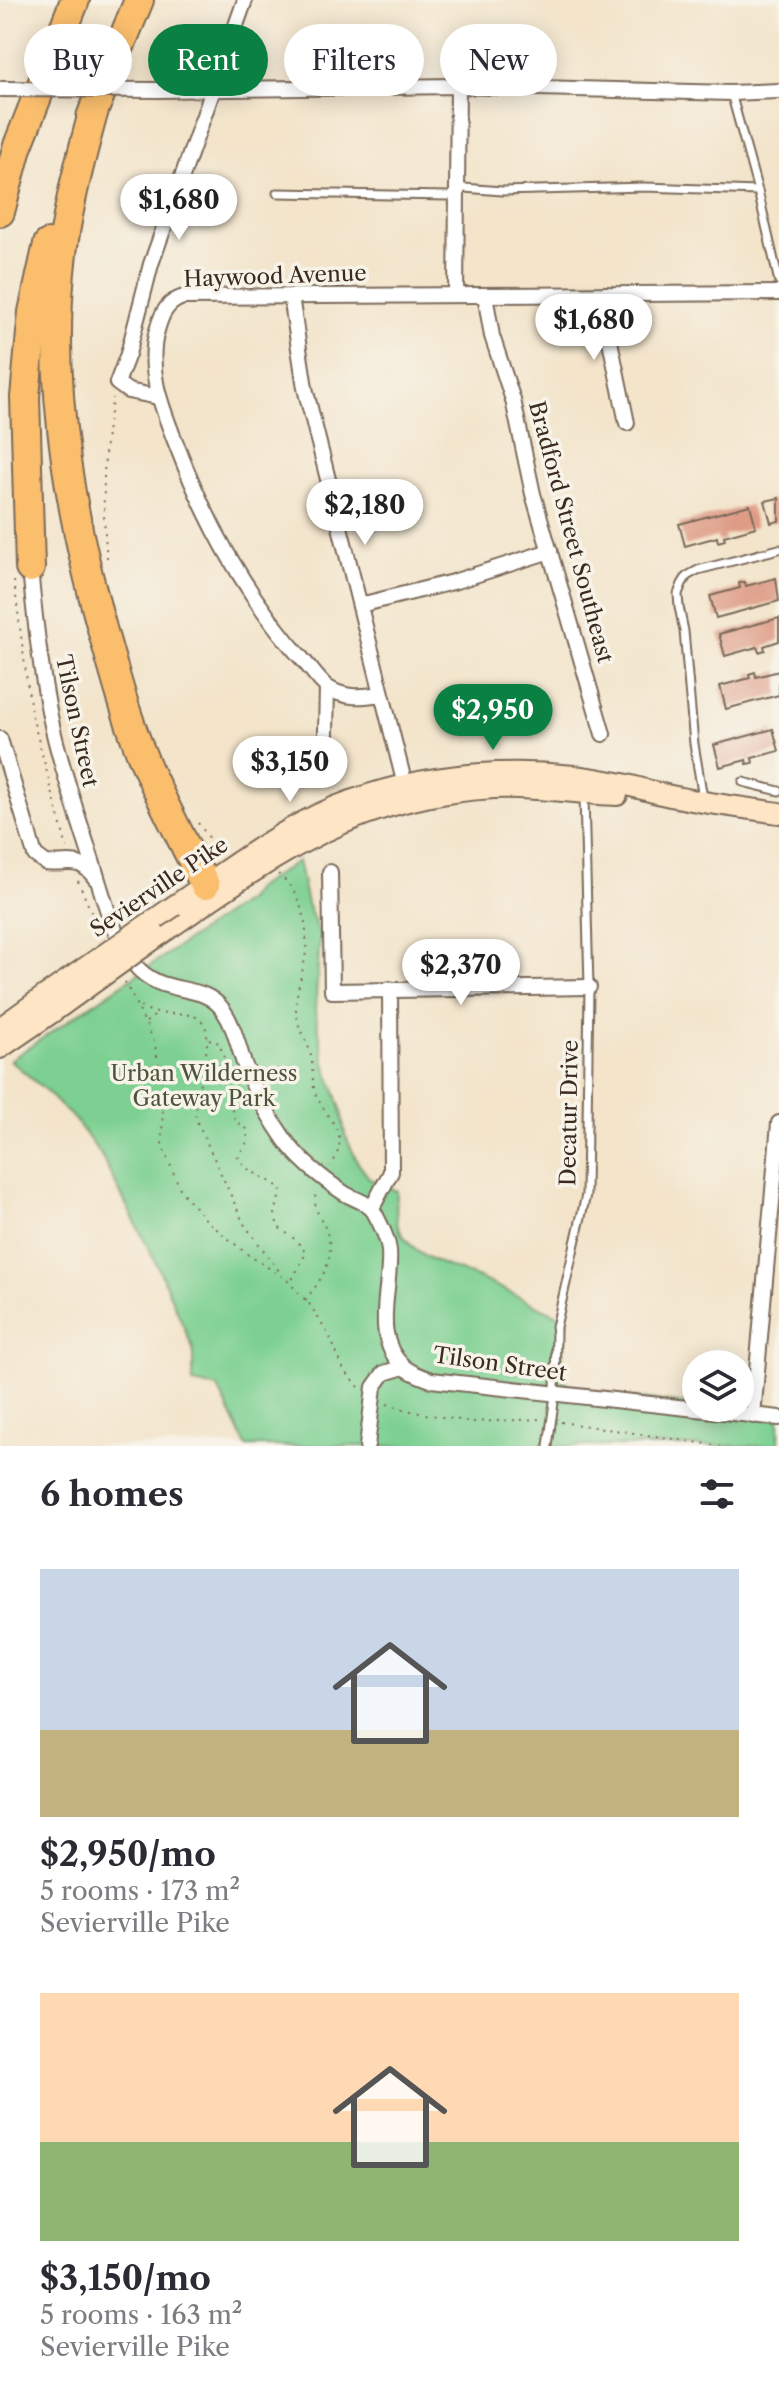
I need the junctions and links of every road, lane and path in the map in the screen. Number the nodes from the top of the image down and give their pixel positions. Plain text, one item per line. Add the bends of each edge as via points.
1 (75, 0) edge
2 (139, 0) edge
3 (245, 0) edge
4 (236, 24) edge
5 (440, 86) edge
6 (268, 88) edge
7 (0, 89) edge
8 (557, 89) edge
9 (148, 90) edge
10 (779, 91) edge
11 (731, 93) junction
12 (211, 96) edge
13 (458, 96) edge
14 (95, 106) junction
15 (456, 191) junction
16 (758, 191) junction
17 (277, 193) dead end
18 (0, 212) edge
19 (779, 282) edge
20 (779, 293) edge
21 (605, 294) junction
22 (456, 295) junction
23 (485, 295) junction
24 (291, 296) junction
25 (158, 397) junction
26 (627, 423) dead end
27 (779, 549) edge
28 (550, 551) junction
29 (30, 568) joint
30 (360, 605) junction
31 (327, 687) junction
32 (381, 694) junction
33 (603, 734) dead end
34 (0, 739) edge
35 (325, 776) dead end
36 (743, 782) dead end
37 (583, 785) junction
38 (779, 791) edge
39 (407, 793) junction
40 (704, 802) junction
41 (779, 813) edge
42 (83, 835) junction
43 (71, 861) junction
44 (330, 872) dead end
45 (96, 879) junction
46 (208, 892) junction
47 (589, 987) junction
48 (390, 989) junction
49 (50, 1003) junction
50 (138, 1006) dead end
51 (158, 1013) junction
52 (146, 1023) dead end
53 (0, 1028) edge
54 (208, 1038) junction
55 (0, 1048) edge
56 (779, 1123) edge
57 (776, 1188) edge
58 (372, 1208) junction
59 (286, 1279) dead end
60 (290, 1284) dead end
61 (305, 1300) dead end
62 (404, 1367) junction
63 (555, 1395) junction
64 (373, 1400) junction
65 (754, 1406) edge
66 (682, 1408) edge
67 (754, 1416) edge
68 (779, 1418) edge
69 (551, 1419) junction
70 (367, 1446) edge
71 (548, 1446) edge
72 (720, 1446) edge

1 - 18 highway via 17,148
2 - 14 highway
3 - 4 street
5 - 6 street
7 - 9 street, bridge
8 - 11 street
10 - 11 street
11 - 16 lane
12 - 25 street via 151,264 117,383 128,391
13 - 15 street
14 - 29 highway via 67,175 33,312 25,397
14 - 46 highway via 64,238 58,308 73,507 131,726
15 - 16 lane
15 - 17 lane via 449,196
15 - 22 street
16 - 19 lane
20 - 21 street, Haywood Avenue
21 - 23 street, Haywood Avenue
21 - 26 street
22 - 23 street, Haywood Avenue
22 - 24 street, Haywood Avenue
23 - 28 street, Bradford Street Southeast
24 - 25 street, Haywood Avenue via 184,297 171,302 153,349
24 - 30 street via 305,388
25 - 31 street, Haywood Avenue via 197,498 233,566
27 - 40 lane via 698,570 687,576 678,594
28 - 30 street
28 - 33 street, Bradford Street Southeast
29 - 42 street, Tilson Street via 52,727
30 - 32 street
31 - 32 street via 359,698
31 - 35 street
32 - 39 street
34 - 43 street via 35,855 46,863
36 - 38 lane
37 - 39 street, Sevierville Pike via 523,773 490,774
37 - 40 street, Sevierville Pike via 623,784
37 - 47 lane, Decatur Drive
39 - 46 street, Sevierville Pike via 335,807 297,826
40 - 41 street, Sevierville Pike
42 - 43 street
42 - 45 street, Tilson Street
43 - 45 street via 85,866
44 - 48 street via 332,991
45 - 58 street, Tilson Street via 117,935 136,966 154,982 202,994 222,1009 265,1109 288,1144 345,1194
46 - 49 street, Sevierville Pike, bridge via 158,936
46 - 49 street, Sevierville Pike, bridge via 174,906
47 - 48 street
47 - 63 lane, Decatur Drive via 586,1195 556,1327
48 - 58 street via 391,1172
49 - 53 street, Sevierville Pike
49 - 55 street, Sevierville Pike
50 - 51 path
51 - 52 path
51 - 54 path via 193,1015 202,1020
54 - 59 path via 196,1119 244,1224
54 - 60 path via 219,1043 230,1075 227,1096 236,1121 247,1129 248,1141 238,1156 244,1168 281,1189 275,1214 278,1227 306,1253
56 - 57 street
57 - 65 street
58 - 62 street, Tilson Street via 389,1254 384,1307 388,1343
61 - 64 path via 344,1370
62 - 63 street, Tilson Street via 431,1380
62 - 64 street via 384,1373
63 - 66 street, Tilson Street
63 - 69 lane, Decatur Drive
64 - 69 path via 471,1422
64 - 70 street
67 - 68 street, Tilson Street
69 - 71 lane, Decatur Drive
69 - 72 path

